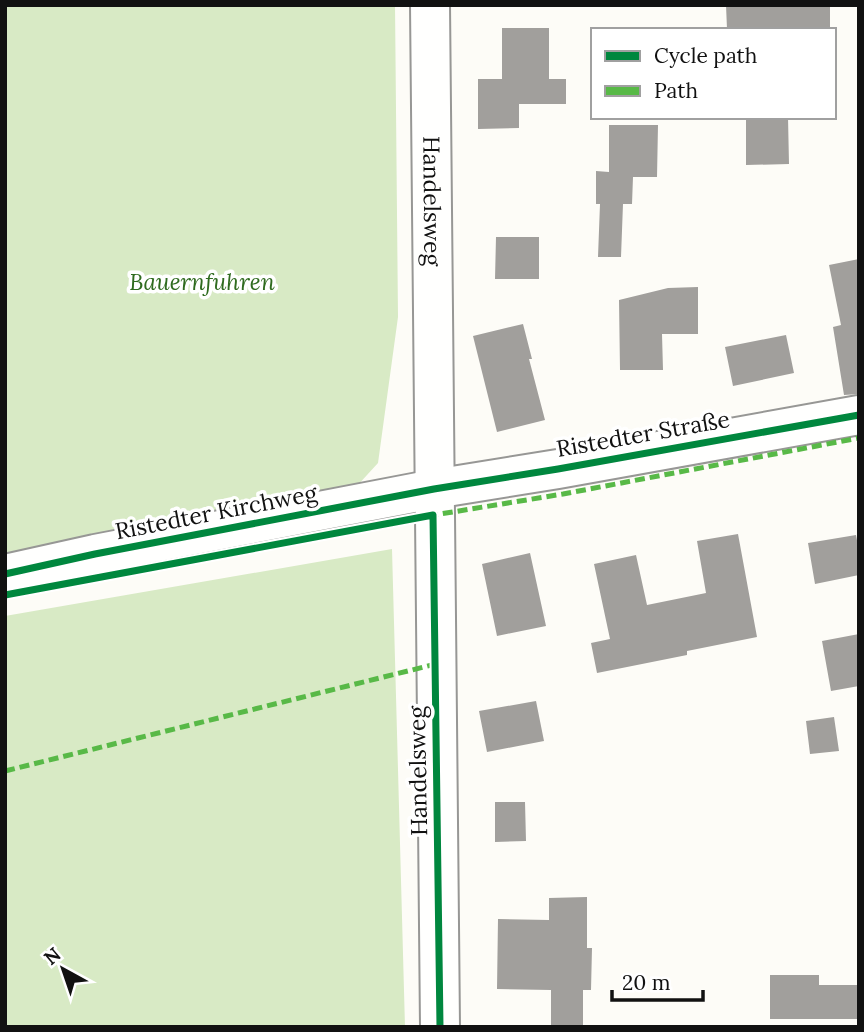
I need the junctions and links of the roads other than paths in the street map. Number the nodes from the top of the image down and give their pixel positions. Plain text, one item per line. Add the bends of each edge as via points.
1 (430, 5) edge
2 (859, 415) edge
3 (434, 489) junction
4 (5, 575) edge
5 (440, 1027) edge

1 - 3 street, Handelsweg
2 - 3 street, Ristedter Straße
3 - 4 street, Ristedter Kirchweg
3 - 5 street, Handelsweg

